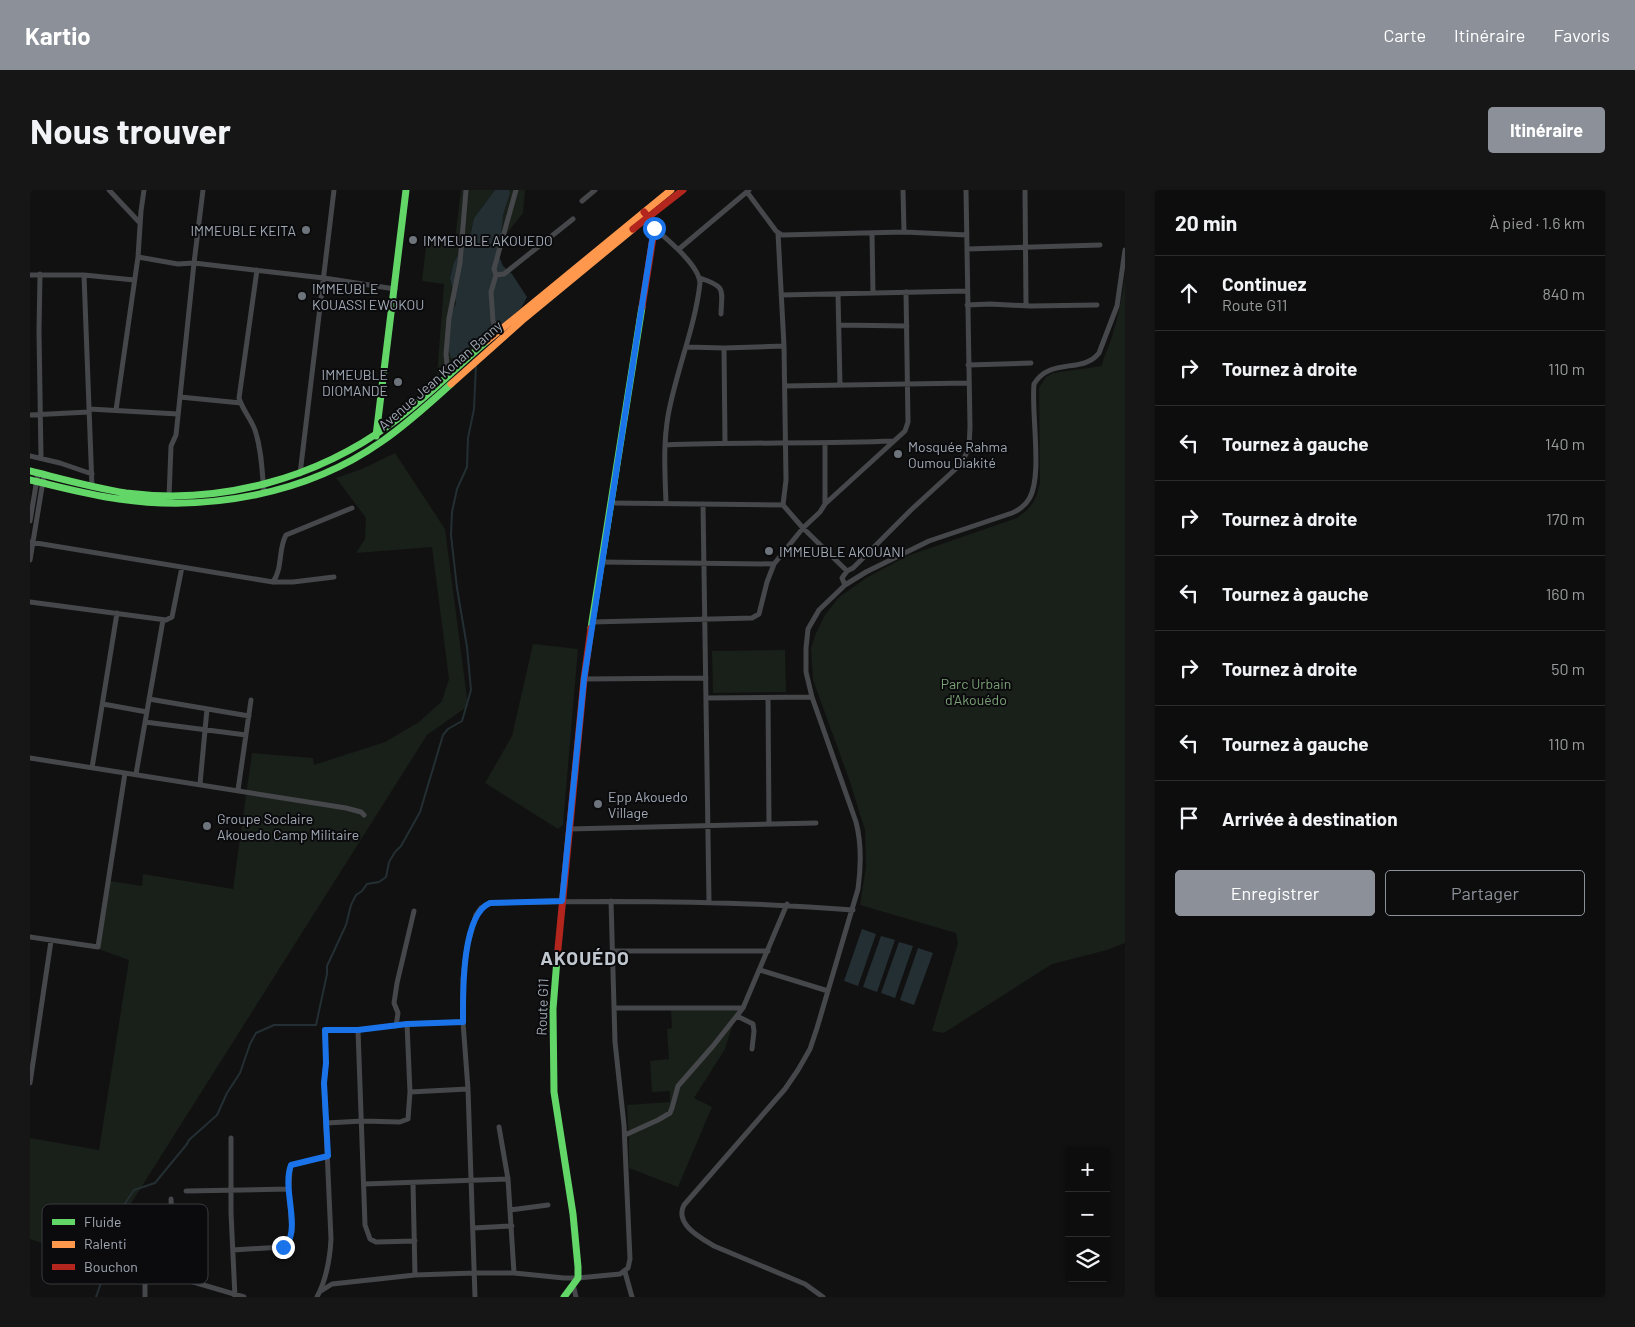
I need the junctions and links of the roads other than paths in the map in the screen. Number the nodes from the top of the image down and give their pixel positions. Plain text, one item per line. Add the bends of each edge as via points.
1 (109, 190) edge
2 (144, 190) edge
3 (203, 190) edge
4 (334, 190) edge
5 (406, 190) edge
6 (466, 190) edge
7 (516, 190) edge
8 (595, 190) edge
9 (672, 190) edge
10 (683, 190) edge
11 (903, 190) edge
12 (966, 190) edge
13 (1025, 190) edge
14 (746, 191) edge
15 (582, 201) dead end
16 (646, 215) junction
17 (573, 219) dead end
18 (140, 223) junction
19 (654, 228) junction
20 (904, 232) junction
21 (778, 233) junction
22 (872, 233) junction
23 (967, 235) junction
24 (1100, 245) dead end
25 (1026, 247) junction
26 (679, 249) junction
27 (967, 249) junction
28 (1125, 250) edge
29 (138, 257) junction
30 (194, 263) junction
31 (257, 270) junction
32 (40, 274) junction
33 (30, 275) edge
34 (84, 275) junction
35 (496, 275) junction
36 (324, 278) junction
37 (700, 278) junction
38 (134, 280) junction
39 (395, 289) junction
40 (967, 291) junction
41 (906, 292) junction
42 (873, 293) junction
43 (780, 294) junction
44 (838, 294) junction
45 (967, 305) junction
46 (1026, 305) junction
47 (1097, 305) dead end
48 (721, 314) dead end
49 (839, 324) junction
50 (907, 326) junction
51 (496, 332) junction
52 (784, 346) junction
53 (686, 347) junction
54 (724, 348) junction
55 (476, 355) junction
56 (1031, 363) dead end
57 (968, 366) junction
58 (448, 376) junction
59 (968, 382) junction
60 (907, 383) junction
61 (840, 384) junction
62 (785, 386) junction
63 (180, 397) junction
64 (240, 403) junction
65 (89, 410) junction
66 (116, 410) junction
67 (42, 414) junction
68 (178, 414) junction
69 (30, 415) edge
70 (376, 435) junction
71 (895, 441) junction
72 (725, 442) junction
73 (785, 442) junction
74 (380, 443) junction
75 (824, 444) junction
76 (665, 445) junction
77 (30, 456) edge
78 (41, 458) junction
79 (30, 471) edge
80 (92, 474) junction
81 (300, 474) junction
82 (39, 478) edge
83 (92, 487) junction
84 (264, 490) junction
85 (169, 499) junction
86 (611, 503) junction
87 (666, 504) junction
88 (703, 504) junction
89 (825, 504) junction
90 (783, 505) junction
91 (352, 508) dead end
92 (30, 521) edge
93 (803, 528) junction
94 (31, 542) edge
95 (30, 560) edge
96 (601, 562) junction
97 (704, 563) junction
98 (774, 564) junction
99 (182, 567) junction
100 (847, 571) junction
101 (334, 577) dead end
102 (273, 582) junction
103 (845, 585) junction
104 (30, 602) edge
105 (117, 614) junction
106 (705, 618) junction
107 (163, 620) junction
108 (592, 622) junction
109 (706, 678) junction
110 (584, 679) junction
111 (812, 697) junction
112 (706, 698) junction
113 (768, 698) junction
114 (149, 699) junction
115 (251, 700) dead end
116 (103, 704) junction
117 (207, 709) junction
118 (147, 712) junction
119 (249, 716) junction
120 (145, 722) junction
121 (205, 729) junction
122 (246, 735) junction
123 (30, 758) edge
124 (92, 768) junction
125 (125, 773) junction
126 (136, 774) junction
127 (200, 784) junction
128 (238, 790) junction
129 (364, 815) dead end
130 (816, 823) dead end
131 (770, 824) junction
132 (708, 825) junction
133 (569, 829) junction
134 (611, 900) junction
135 (562, 901) junction
136 (709, 902) junction
137 (787, 904) junction
138 (853, 910) junction
139 (414, 911) dead end
140 (30, 937) edge
141 (51, 941) junction
142 (613, 951) junction
143 (768, 951) junction
144 (760, 970) junction
145 (828, 991) junction
146 (614, 1008) junction
147 (743, 1008) junction
148 (737, 1016) junction
149 (463, 1022) junction
150 (407, 1024) junction
151 (396, 1026) junction
152 (358, 1030) junction
153 (752, 1050) dead end
154 (30, 1083) edge
155 (468, 1089) junction
156 (410, 1092) junction
157 (363, 1121) junction
158 (326, 1124) junction
159 (499, 1127) dead end
160 (625, 1135) junction
161 (231, 1138) dead end
162 (328, 1156) junction
163 (508, 1179) junction
164 (471, 1180) junction
165 (413, 1183) junction
166 (364, 1184) junction
167 (289, 1189) junction
168 (186, 1191) dead end
169 (231, 1191) junction
170 (171, 1199) dead end
171 (171, 1204) edge
172 (548, 1205) dead end
173 (510, 1210) junction
174 (512, 1226) junction
175 (473, 1228) junction
176 (416, 1241) junction
177 (233, 1250) junction
178 (625, 1272) junction
179 (474, 1273) junction
180 (514, 1273) junction
181 (415, 1276) junction
182 (575, 1281) junction
183 (145, 1284) edge
184 (200, 1284) edge
185 (321, 1290) junction
186 (235, 1295) edge
187 (145, 1297) edge
188 (244, 1297) edge
189 (317, 1297) edge
190 (475, 1297) edge
191 (564, 1297) edge
192 (576, 1297) edge
193 (632, 1297) edge
194 (822, 1297) edge

1 - 18 street
2 - 18 street
3 - 30 street
4 - 36 street
5 - 39 street
6 - 58 street via 460,263 449,318
7 - 35 street via 494,269
8 - 15 street
9 - 16 street
10 - 16 street
11 - 20 street
12 - 23 street
13 - 25 street
14 - 21 street
14 - 26 street
16 - 19 street
16 - 51 street, Avenue Jean Konan Banny
16 - 55 street, Avenue Jean Konan Banny via 528,316
17 - 35 street via 504,274
18 - 29 street
19 - 26 street
19 - 86 street, Route G11
20 - 22 street
20 - 23 street
21 - 22 street via 785,236
21 - 43 street
22 - 42 street
23 - 27 street
24 - 25 street
25 - 27 street
25 - 46 street
26 - 37 street
27 - 40 street
28 - 103 street via 1117,306 1099,353 1086,362 1045,371 1034,384 1035,481 1026,504 1012,513 929,541
29 - 30 street via 178,264
29 - 38 street
30 - 31 street
30 - 63 street
31 - 36 street
31 - 64 street
32 - 33 street
32 - 34 street
32 - 67 street
34 - 38 street
34 - 65 street
35 - 51 street via 491,292
36 - 39 street
36 - 81 street
37 - 48 street via 721,288
37 - 53 street
38 - 66 street
39 - 70 street
40 - 41 street
40 - 45 street
41 - 42 street
41 - 50 street
42 - 44 street
43 - 44 street
43 - 52 street
44 - 49 street
45 - 46 street
45 - 57 street
46 - 47 street
49 - 50 street
49 - 61 street
50 - 60 street
51 - 55 street, Avenue Jean Konan Banny via 482,344
52 - 54 street
52 - 62 street
53 - 54 street
53 - 76 street via 668,416
54 - 72 street
55 - 58 street, Avenue Jean Konan Banny
55 - 74 street, Avenue Jean Konan Banny via 472,365 410,421
56 - 57 street
57 - 59 street
58 - 70 street, Avenue Jean Konan Banny
59 - 60 street
59 - 100 street via 970,439 961,464 854,568
60 - 61 street
60 - 71 street via 907,427
61 - 62 street
62 - 73 street
63 - 64 street
63 - 68 street
64 - 84 street via 259,443
65 - 66 street
65 - 67 street
65 - 80 street
66 - 68 street
67 - 69 street
67 - 78 street
68 - 85 street via 176,435 171,446
70 - 74 street
70 - 81 street, Avenue Jean Konan Banny
71 - 75 street
71 - 89 street
72 - 73 street
72 - 76 street
73 - 75 street
73 - 90 street
74 - 84 street, Avenue Jean Konan Banny via 328,471 297,483
75 - 89 street
76 - 87 street
77 - 78 street
78 - 80 street
79 - 82 street
80 - 83 street
81 - 84 street, Avenue Jean Konan Banny
82 - 83 street, Avenue Jean Konan Banny
82 - 85 street, Avenue Jean Konan Banny via 92,495 130,500
82 - 92 street
82 - 94 street
83 - 85 street, Avenue Jean Konan Banny
84 - 85 street, Avenue Jean Konan Banny via 235,499 200,503
86 - 87 street
86 - 96 street, Route G11
87 - 88 street
88 - 90 street
88 - 97 street
89 - 93 street
90 - 93 street
91 - 102 street via 286,535 279,572
93 - 98 street
93 - 100 street
94 - 95 street
94 - 99 street
96 - 97 street
96 - 108 street, Route G11
97 - 98 street
97 - 106 street
98 - 106 street via 756,617
99 - 102 street
99 - 107 street via 172,616
100 - 103 street via 842,578
101 - 102 street
103 - 111 street via 818,610 808,629 806,672
104 - 105 street
105 - 107 street
105 - 116 street
106 - 108 street
106 - 109 street
107 - 114 street
108 - 110 street, Route G11
109 - 110 street
109 - 112 street
110 - 133 street, Route G11
111 - 113 street
111 - 138 street via 860,839 861,871
112 - 113 street
112 - 132 street
113 - 131 street
114 - 117 street
114 - 118 street
115 - 119 street
116 - 118 street
116 - 124 street
117 - 119 street
117 - 121 street
118 - 120 street
119 - 122 street
120 - 121 street
120 - 126 street
121 - 122 street
121 - 127 street
122 - 128 street
123 - 124 street
124 - 125 street
125 - 126 street
125 - 141 street via 98,947
126 - 127 street
127 - 128 street
128 - 129 street via 346,808
130 - 131 street
131 - 132 street
132 - 133 street
132 - 136 street
133 - 135 street, Route G11
134 - 135 street
134 - 136 street
134 - 142 street
135 - 149 street via 490,903 478,912 467,947
135 - 182 street, Route G11 via 553,1009 554,1092 573,1214
136 - 137 street
137 - 138 street
137 - 143 street
138 - 145 street
139 - 151 street via 397,983 394,1003 398,1013
140 - 141 street
141 - 154 street
142 - 143 street
142 - 146 street
143 - 144 street
144 - 145 street
144 - 147 street
145 - 194 street via 810,1049 798,1070 772,1105 684,1205 681,1213 691,1230 702,1239 805,1284
146 - 147 street
146 - 160 street
147 - 148 street
148 - 153 street via 753,1024
148 - 160 street via 678,1086 670,1113
149 - 150 street
149 - 155 street
150 - 151 street
150 - 156 street
151 - 152 street
152 - 157 street
152 - 158 street via 325,1030
155 - 156 street
155 - 164 street
156 - 157 street via 408,1120
157 - 158 street
157 - 166 street
158 - 162 street
159 - 163 street
160 - 178 street via 630,1259
161 - 169 street
162 - 167 street via 291,1165
162 - 185 street via 330,1249
163 - 164 street
163 - 173 street
164 - 165 street
164 - 175 street
165 - 166 street
165 - 176 street
166 - 176 street via 365,1225 370,1239 376,1242
167 - 169 street
167 - 177 street via 292,1232 287,1245
168 - 169 street
169 - 177 street
170 - 171 street
172 - 173 street
173 - 174 street
174 - 175 street
174 - 180 street
175 - 179 street
176 - 181 street
177 - 186 street
178 - 182 street
178 - 193 street
179 - 180 street
179 - 181 street
179 - 190 street
180 - 182 street
181 - 185 street via 332,1284
182 - 191 street
182 - 192 street
183 - 187 street
184 - 186 street
185 - 189 street
186 - 188 street

